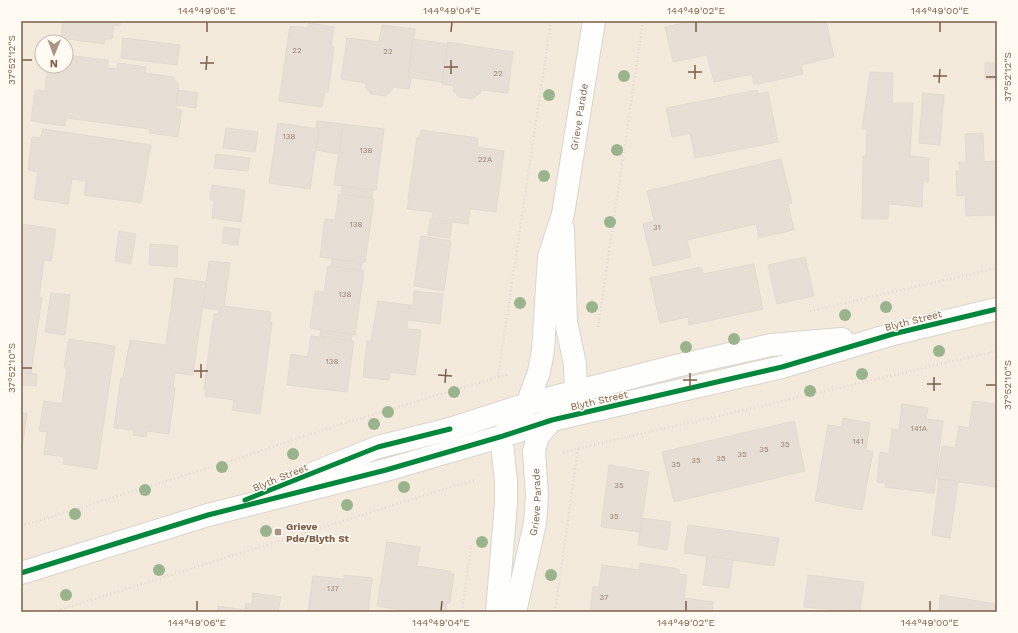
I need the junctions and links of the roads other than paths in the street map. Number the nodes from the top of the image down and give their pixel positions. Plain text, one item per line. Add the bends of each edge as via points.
1 (594, 21) edge
2 (563, 214) junction
3 (997, 309) edge
4 (893, 334) junction
5 (576, 392) junction
6 (527, 404) junction
7 (552, 420) junction
8 (503, 436) junction
9 (208, 515) junction
10 (21, 573) edge
11 (497, 612) edge
12 (515, 612) edge

1 - 2 street, Grieve Parade
2 - 5 street, Grieve Parade via 566,322 575,364
2 - 6 street, Grieve Parade via 549,257 544,350
3 - 4 street, Blyth Street
4 - 5 street, Blyth Street via 772,346 676,366
4 - 7 street, Blyth Street via 782,367
5 - 6 street, Blyth Street
5 - 7 street, Grieve Parade
6 - 8 street, Grieve Parade
6 - 9 street, Blyth Street via 450,429 378,447
7 - 8 street, Blyth Street
7 - 12 street, Grieve Parade via 538,436 534,451 537,496 535,523
8 - 9 street, Blyth Street via 386,470
8 - 11 street via 505,522
9 - 10 street, Blyth Street

